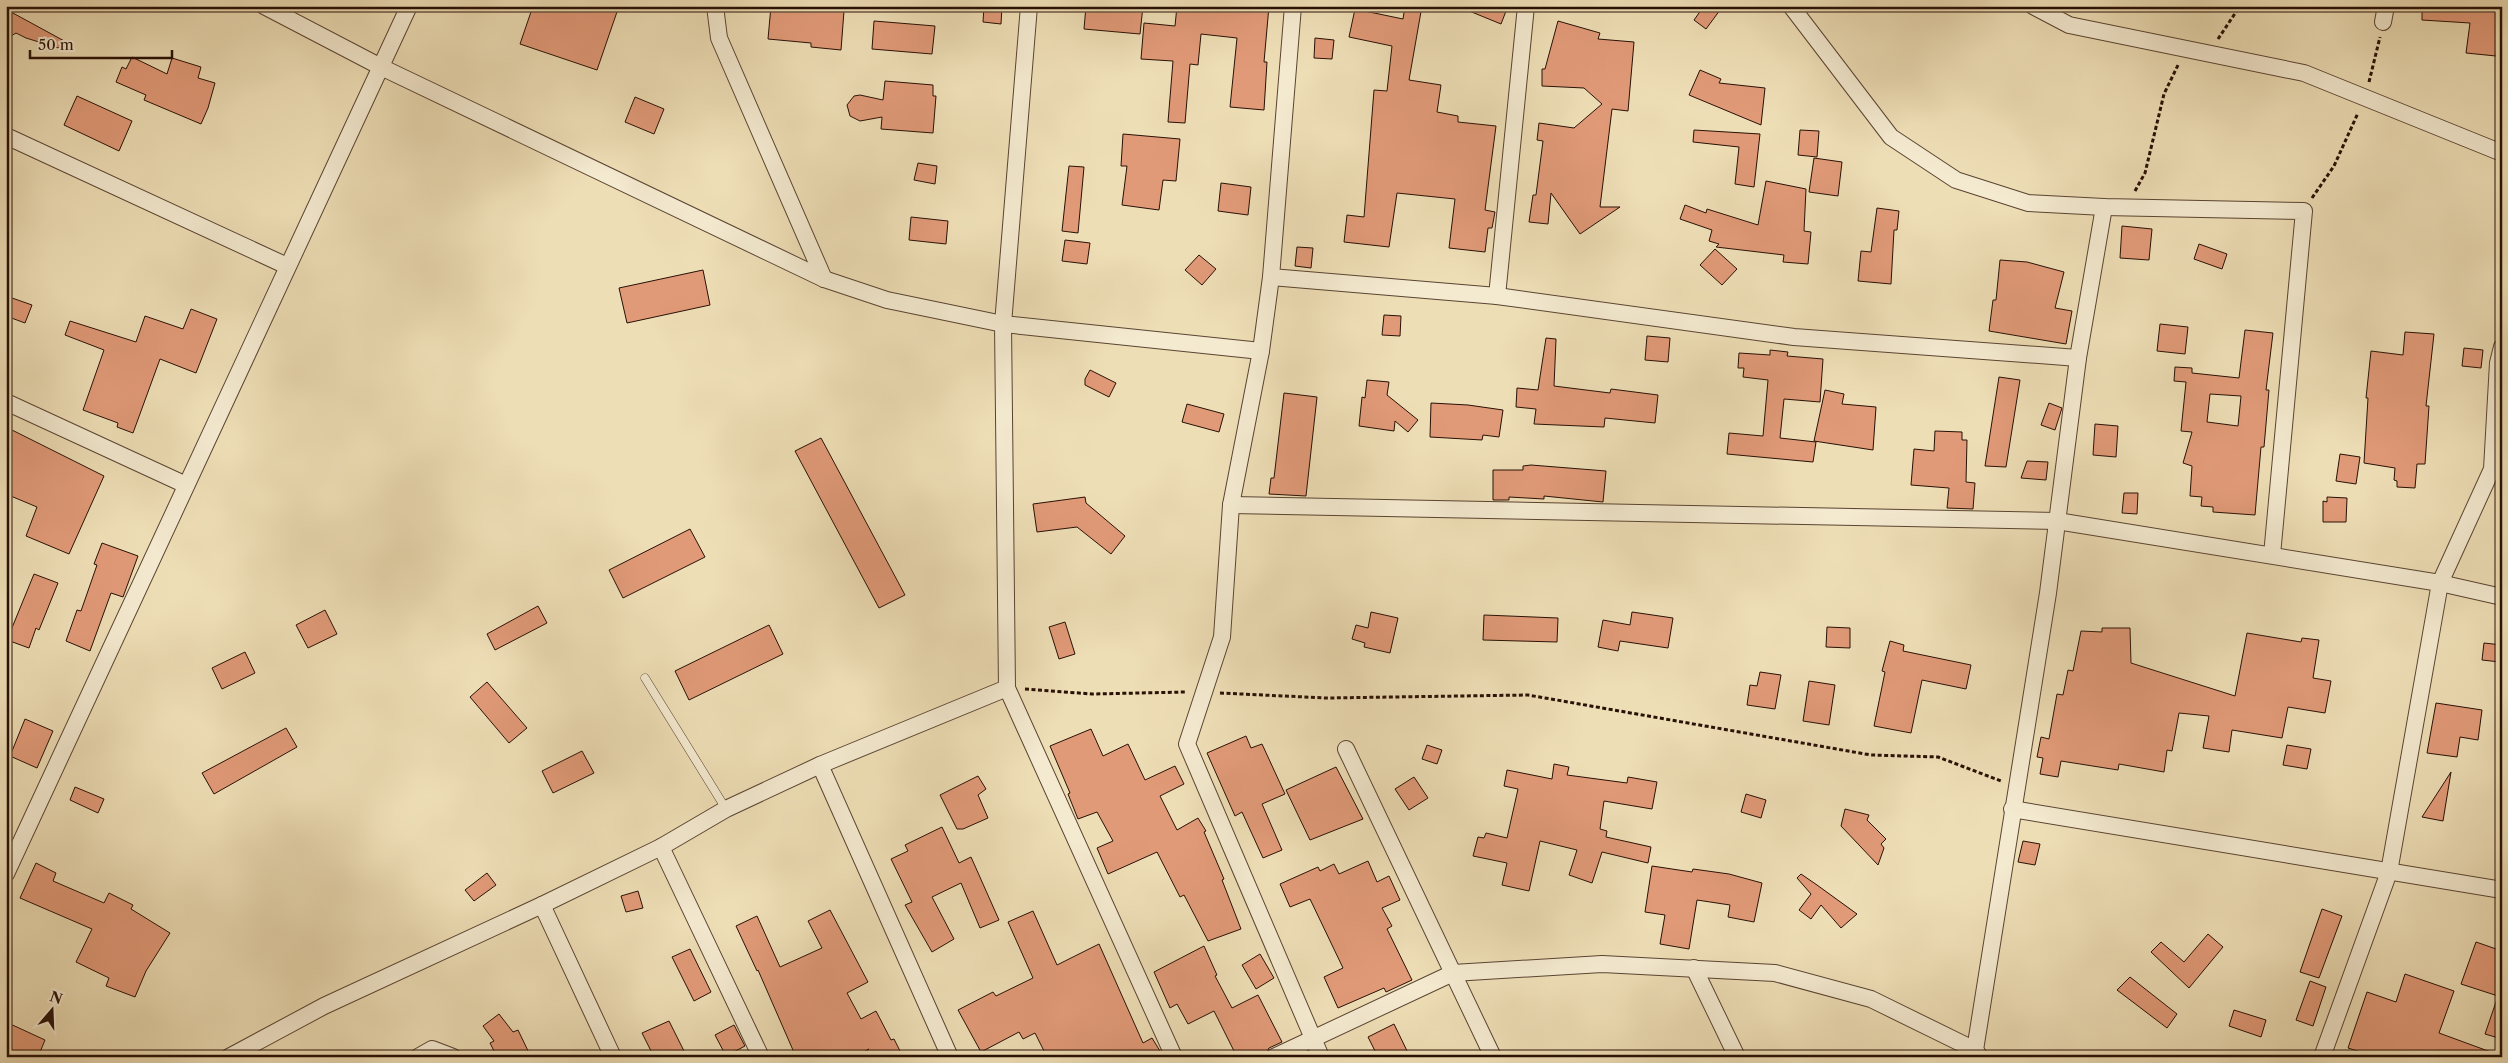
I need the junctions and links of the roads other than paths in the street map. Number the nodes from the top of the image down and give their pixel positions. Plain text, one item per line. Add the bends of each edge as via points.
1 (264, 6) edge
2 (409, 6) edge
3 (715, 6) edge
4 (1029, 6) edge
5 (1293, 6) edge
6 (1526, 6) edge
7 (1791, 6) edge
8 (2033, 6) edge
9 (381, 67) junction
10 (6, 136) edge
11 (2502, 153) edge
12 (2111, 207) junction
13 (287, 266) junction
14 (1271, 276) junction
15 (824, 279) junction
16 (1497, 296) junction
17 (1003, 324) junction
18 (2502, 347) edge
19 (1261, 352) junction
20 (2078, 358) junction
21 (6, 402) edge
22 (186, 484) junction
23 (1231, 505) junction
24 (2057, 521) junction
25 (2272, 555) junction
26 (2440, 583) junction
27 (2502, 597) edge
28 (645, 678) dead end
29 (1007, 688) junction
30 (1346, 749) dead end
31 (820, 765) junction
32 (726, 809) junction
33 (2012, 809) junction
34 (13, 841) edge
35 (661, 847) junction
36 (2389, 872) junction
37 (6, 874) edge
38 (2502, 890) edge
39 (542, 905) junction
40 (1694, 968) junction
41 (1453, 973) junction
42 (1312, 1039) junction
43 (1977, 1053) edge
44 (229, 1057) edge
45 (418, 1057) edge
46 (453, 1057) edge
47 (613, 1057) edge
48 (761, 1057) edge
49 (950, 1057) edge
50 (1174, 1057) edge
51 (1274, 1057) edge
52 (1321, 1057) edge
53 (1493, 1057) edge
54 (1737, 1057) edge
55 (2322, 1057) edge

1 - 9 street
2 - 9 street
3 - 15 street via 719,38
4 - 17 street
5 - 14 street
6 - 16 street
7 - 12 street via 1891,138 1956,180 2028,202
8 - 11 street via 2069,25 2304,73
9 - 13 street
9 - 15 street
10 - 13 street
12 - 20 street
12 - 25 street via 2304,211
13 - 22 street
14 - 16 street
14 - 19 street
15 - 17 street via 887,300
16 - 20 street via 1794,337
17 - 19 street
17 - 29 street
18 - 26 street via 2498,363 2492,469
19 - 23 street
20 - 24 street
21 - 22 street
22 - 34 street
23 - 24 street
23 - 42 street via 1222,637 1187,744
24 - 25 street
24 - 33 street
25 - 26 street
26 - 27 street
26 - 36 street
28 - 32 lane
29 - 31 street
29 - 50 street
30 - 41 street
31 - 32 street
31 - 49 street
32 - 35 street
33 - 36 street
33 - 43 street
34 - 37 street
35 - 39 street
35 - 48 street
36 - 38 street
36 - 55 street
39 - 44 street via 324,1006
39 - 47 street
40 - 41 street via 1602,964
40 - 43 street via 1775,973 1871,999
40 - 54 street
41 - 42 street
41 - 53 street
42 - 51 street
42 - 52 street
45 - 46 street via 432,1049

